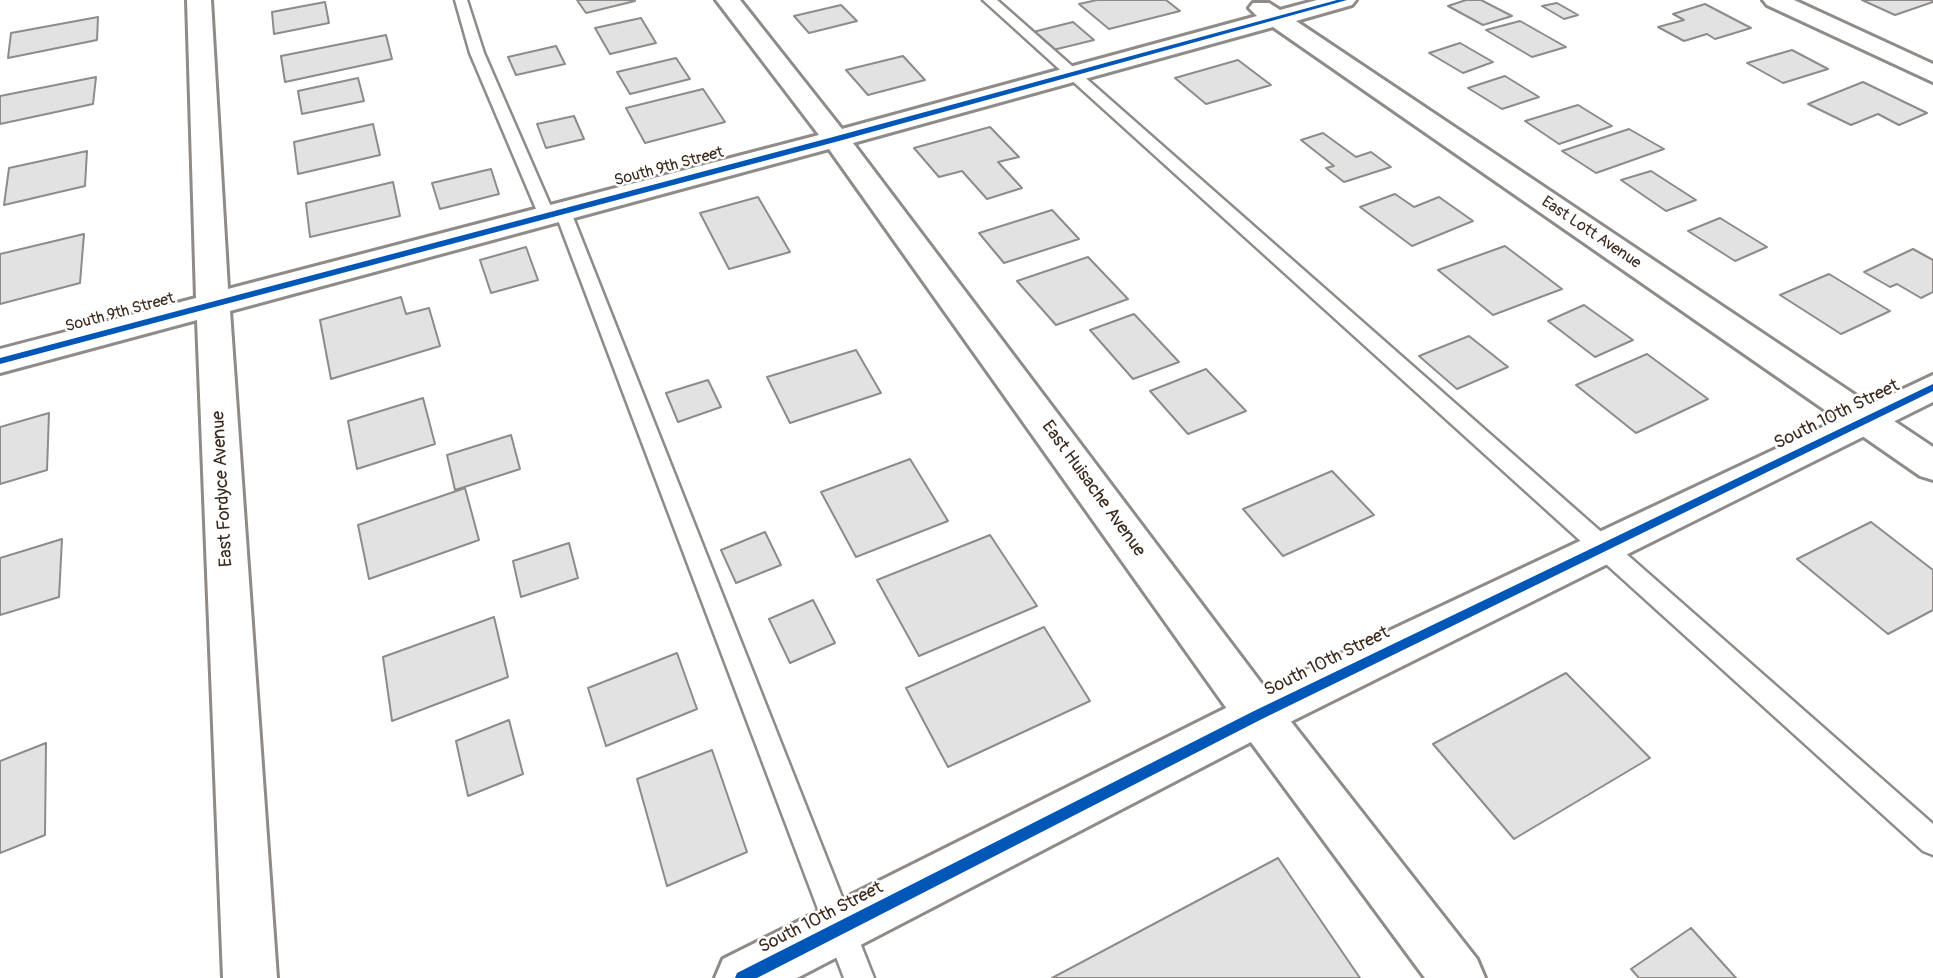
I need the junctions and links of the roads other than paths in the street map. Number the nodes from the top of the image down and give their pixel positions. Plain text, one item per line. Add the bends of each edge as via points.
1 (199, 0) edge
2 (461, 0) edge
3 (728, 0) edge
4 (989, 0) edge
5 (1249, 0) edge
6 (1344, 0) edge
7 (1775, 0) edge
8 (1275, 18) junction
9 (1071, 74) junction
10 (1933, 74) edge
11 (836, 139) junction
12 (555, 214) junction
13 (213, 304) junction
14 (0, 361) edge
15 (1933, 387) edge
16 (1867, 421) junction
17 (1933, 466) edge
18 (1605, 547) junction
19 (1258, 715) junction
20 (1933, 842) edge
21 (839, 929) junction
22 (250, 978) edge
23 (741, 978) edge
24 (859, 978) edge
25 (1458, 978) edge

1 - 13 street, East Fordyce Avenue
2 - 12 lane via 477,53
3 - 11 street, East Huisache Avenue
4 - 9 lane
5 - 8 street, East Lott Avenue
6 - 8 street, South 9th Street
7 - 10 street
8 - 9 street, South 9th Street
8 - 16 street, East Lott Avenue
9 - 11 street, South 9th Street
9 - 18 lane
11 - 12 street, South 9th Street
11 - 19 street, East Huisache Avenue
12 - 13 street, South 9th Street
12 - 21 lane
13 - 14 street, South 9th Street
13 - 22 street, East Fordyce Avenue
15 - 16 street, South 10th Street
16 - 17 street, East Lott Avenue
16 - 18 street, South 10th Street
18 - 19 street, South 10th Street
18 - 20 lane
19 - 21 street, South 10th Street
19 - 25 street, East Huisache Avenue
21 - 23 street, South 10th Street
21 - 24 lane

